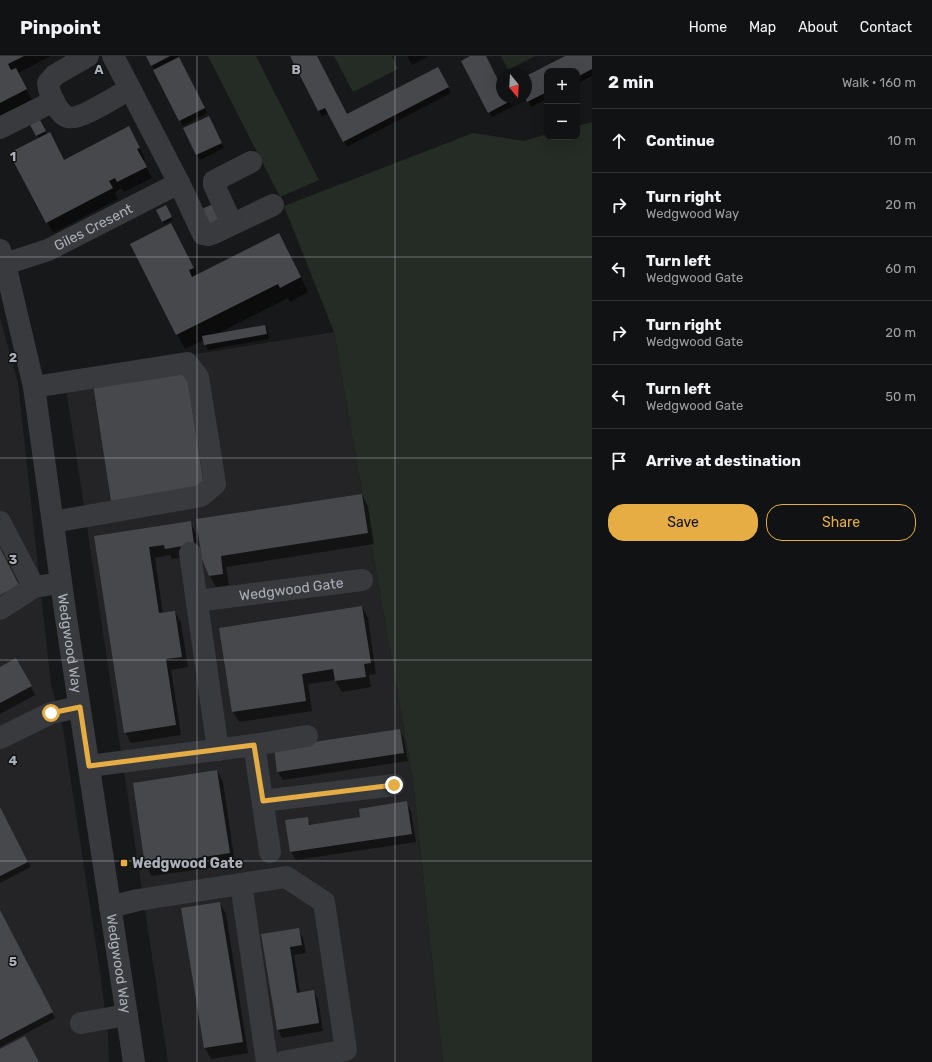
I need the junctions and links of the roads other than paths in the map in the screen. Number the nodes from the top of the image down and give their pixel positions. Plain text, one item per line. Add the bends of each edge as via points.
1 (88, 56) edge
2 (113, 56) edge
3 (130, 88) junction
4 (54, 101) junction
5 (0, 128) edge
6 (251, 162) dead end
7 (178, 183) junction
8 (273, 205) dead end
9 (232, 224) junction
10 (2, 257) edge
11 (34, 387) junction
12 (0, 522) edge
13 (53, 522) junction
14 (190, 553) dead end
15 (362, 580) dead end
16 (60, 583) junction
17 (34, 587) junction
18 (197, 601) junction
19 (0, 609) edge
20 (80, 707) junction
21 (307, 736) dead end
22 (0, 738) edge
23 (254, 745) junction
24 (218, 750) junction
25 (89, 766) junction
26 (394, 785) dead end
27 (263, 801) junction
28 (270, 852) dead end
29 (241, 884) junction
30 (110, 907) junction
31 (127, 1015) junction
32 (82, 1023) dead end
33 (134, 1062) edge
34 (267, 1062) edge
35 (284, 1062) edge

1 - 4 street via 55,75 48,83
2 - 3 street
3 - 4 street via 86,114 75,117 67,117
3 - 7 street
4 - 5 street
6 - 9 street via 214,181
7 - 9 street via 203,234 214,233
7 - 10 street, Giles Cresent via 48,250
8 - 9 street
10 - 11 street, Wedgwood Way
11 - 13 street, Wedgwood Way
11 - 13 street via 186,363 198,377 215,484 201,496
12 - 17 street
13 - 16 street, Wedgwood Way
14 - 18 street
15 - 18 street, Wedgwood Gate
16 - 17 street
16 - 20 street, Wedgwood Way
17 - 19 street
18 - 24 street
20 - 22 street via 51,713
20 - 25 street, Wedgwood Way
21 - 23 street
23 - 24 street
23 - 27 street
24 - 25 street
25 - 30 street, Wedgwood Way
26 - 27 street
27 - 28 street
29 - 30 street via 138,900
29 - 34 street
29 - 35 street via 286,877 324,902 346,1050
30 - 31 street, Wedgwood Way
31 - 32 street
31 - 33 street, Wedgwood Way

